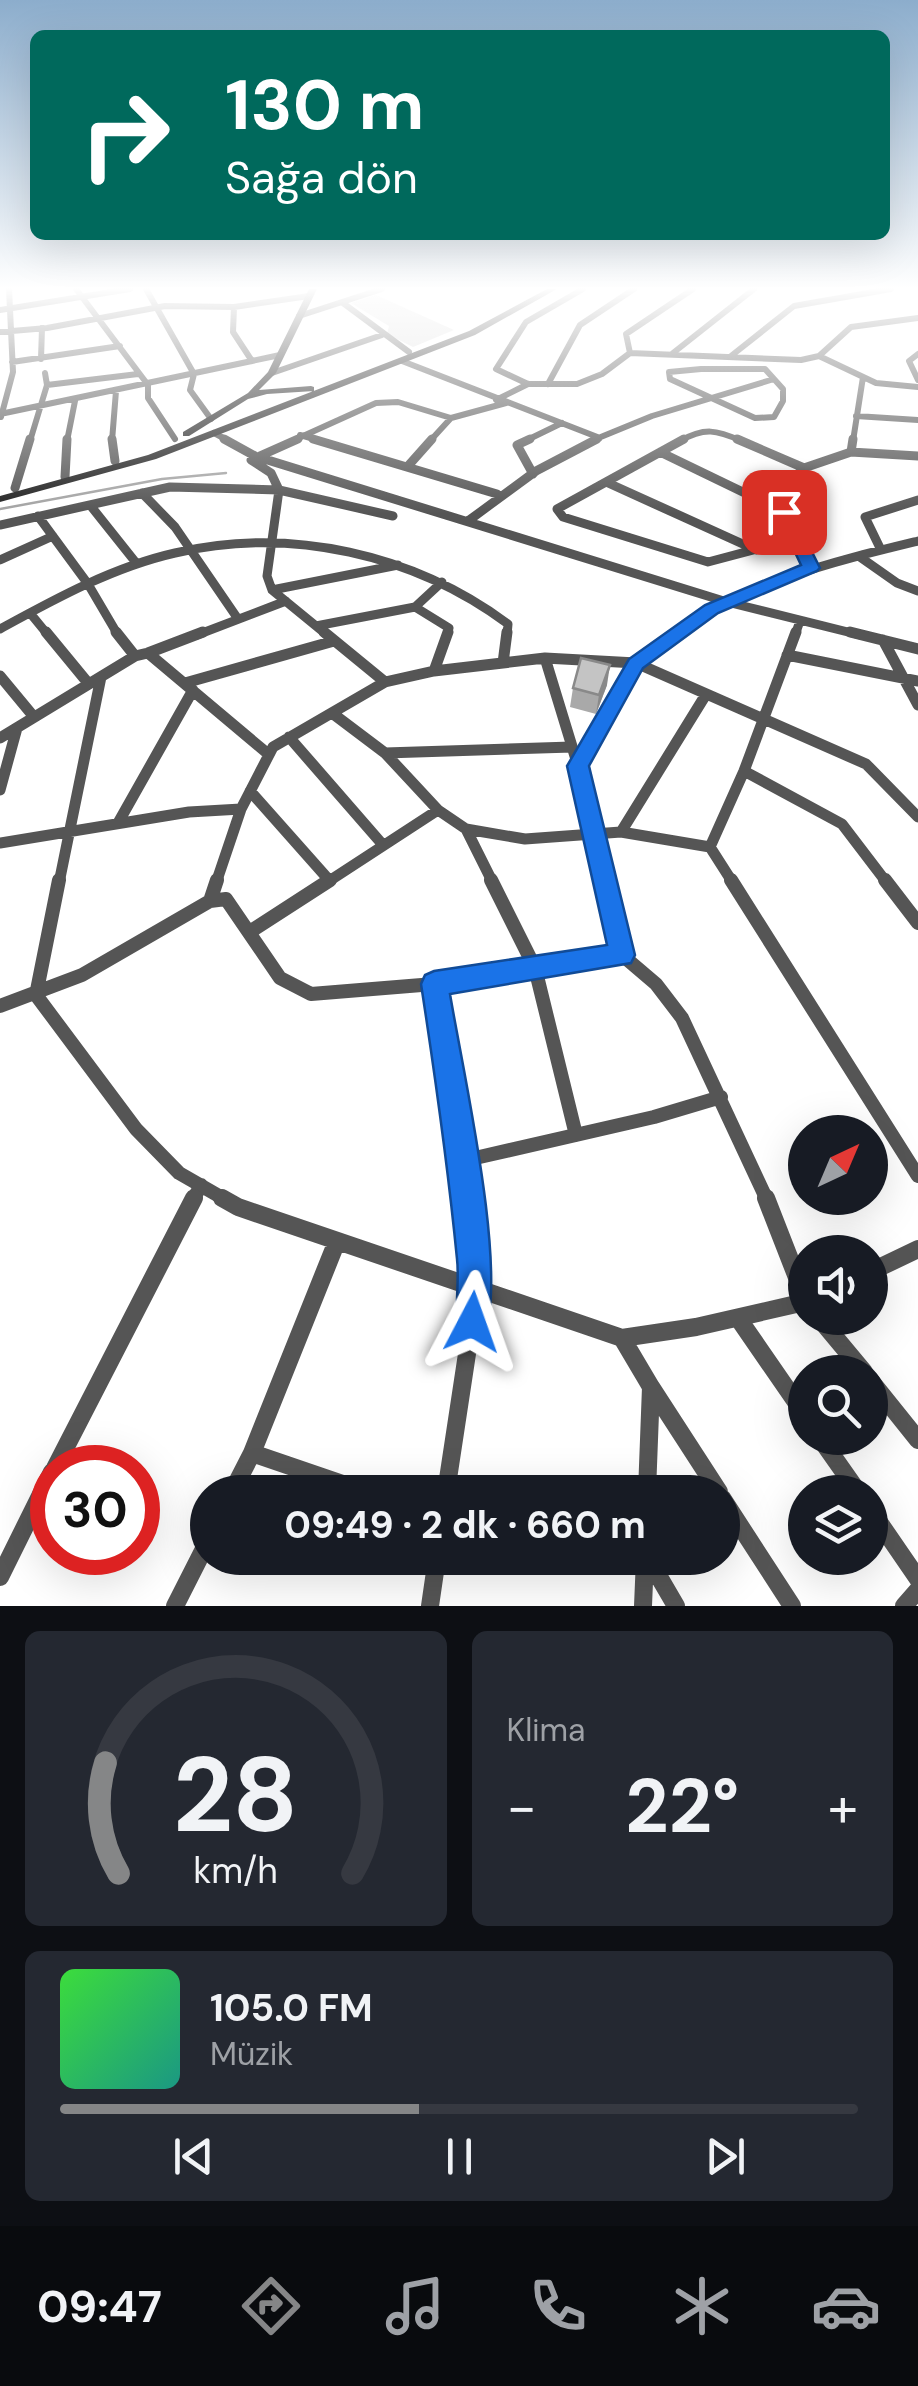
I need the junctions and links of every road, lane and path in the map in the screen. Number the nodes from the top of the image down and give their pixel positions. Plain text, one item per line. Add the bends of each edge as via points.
1 (21, 364) edge
2 (132, 364) edge
3 (188, 364) edge
4 (236, 364) edge
5 (276, 364) edge
6 (298, 364) edge
7 (382, 364) edge
8 (386, 364) edge
9 (421, 364) edge
10 (499, 364) edge
11 (559, 364) edge
12 (615, 364) edge
13 (836, 364) edge
14 (12, 366) junction
15 (0, 371) edge
16 (272, 373) junction
17 (46, 374) dead end
18 (138, 374) junction
19 (194, 374) junction
20 (863, 377) junction
21 (774, 379) junction
22 (528, 384) junction
23 (548, 384) junction
24 (918, 384) edge
25 (46, 385) junction
26 (148, 385) junction
27 (116, 390) junction
28 (280, 392) junction
29 (245, 397) junction
30 (704, 397) junction
31 (495, 400) junction
32 (75, 401) junction
33 (510, 402) junction
34 (40, 407) junction
35 (277, 409) junction
36 (222, 411) junction
37 (2, 416) edge
38 (856, 416) junction
39 (451, 418) junction
40 (211, 419) junction
41 (918, 420) edge
42 (244, 421) junction
43 (562, 423) junction
44 (214, 433) junction
45 (300, 435) junction
46 (600, 438) junction
47 (175, 439) junction
48 (660, 452) junction
49 (851, 452) junction
50 (254, 456) junction
51 (918, 456) edge
52 (116, 461) junction
53 (408, 466) junction
54 (804, 468) junction
55 (533, 474) junction
56 (65, 477) junction
57 (606, 482) junction
58 (15, 488) junction
59 (364, 489) junction
60 (280, 490) junction
61 (142, 493) junction
62 (497, 494) junction
63 (0, 496) edge
64 (918, 500) edge
65 (90, 505) junction
66 (349, 506) junction
67 (784, 512) junction
68 (38, 516) junction
69 (392, 516) dead end
70 (468, 520) junction
71 (0, 525) edge
72 (53, 536) junction
73 (798, 538) junction
74 (918, 541) edge
75 (271, 546) junction
76 (190, 550) junction
77 (756, 550) junction
78 (881, 550) junction
79 (860, 558) junction
80 (0, 560) edge
81 (138, 564) junction
82 (402, 564) junction
83 (811, 568) junction
84 (442, 582) junction
85 (88, 584) junction
86 (272, 590) junction
87 (918, 591) edge
88 (286, 601) junction
89 (726, 602) junction
90 (415, 606) junction
91 (30, 613) junction
92 (238, 619) junction
93 (800, 621) junction
94 (316, 626) junction
95 (0, 629) edge
96 (883, 640) junction
97 (334, 641) junction
98 (918, 648) edge
99 (141, 655) junction
100 (787, 655) junction
101 (545, 658) junction
102 (503, 664) junction
103 (636, 664) junction
104 (434, 671) junction
105 (0, 676) edge
106 (900, 678) junction
107 (94, 680) junction
108 (918, 681) edge
109 (385, 682) junction
110 (189, 687) junction
111 (705, 696) junction
112 (918, 705) edge
113 (332, 712) junction
114 (34, 716) junction
115 (763, 719) junction
116 (18, 728) junction
117 (289, 737) junction
118 (0, 738) edge
119 (572, 748) junction
120 (266, 753) junction
121 (385, 753) junction
122 (578, 766) junction
123 (744, 770) junction
124 (0, 790) edge
125 (250, 791) junction
126 (241, 809) junction
127 (438, 810) junction
128 (918, 817) edge
129 (118, 824) junction
130 (466, 828) junction
131 (66, 832) junction
132 (620, 832) junction
133 (596, 835) junction
134 (0, 843) edge
135 (383, 845) junction
136 (710, 847) junction
137 (329, 880) junction
138 (210, 901) junction
139 (918, 923) edge
140 (251, 931) junction
141 (622, 955) junction
142 (536, 968) junction
143 (434, 984) junction
144 (36, 995) junction
145 (0, 1006) edge
146 (721, 1097) junction
147 (576, 1135) junction
148 (462, 1161) junction
149 (918, 1176) edge
150 (201, 1186) junction
151 (337, 1240) junction
152 (918, 1249) edge
153 (788, 1255) edge
154 (888, 1263) edge
155 (477, 1288) junction
156 (788, 1305) edge
157 (738, 1318) junction
158 (834, 1335) edge
159 (622, 1338) junction
160 (850, 1355) edge
161 (651, 1388) junction
162 (788, 1390) edge
163 (888, 1402) edge
164 (918, 1440) edge
165 (67, 1445) edge
166 (252, 1453) junction
167 (241, 1475) edge
168 (316, 1475) edge
169 (449, 1475) edge
170 (648, 1475) edge
171 (708, 1475) edge
172 (30, 1518) edge
173 (740, 1525) edge
174 (888, 1536) edge
175 (191, 1575) edge
176 (435, 1575) edge
177 (645, 1575) edge
178 (657, 1575) edge
179 (0, 1577) edge
180 (918, 1579) edge
181 (918, 1590) edge
182 (175, 1606) edge
183 (430, 1606) edge
184 (643, 1606) edge
185 (676, 1606) edge
186 (792, 1606) edge
187 (904, 1606) edge

1 - 14 street
2 - 18 street
3 - 19 street
4 - 19 street
5 - 16 main road
6 - 16 street
7 - 28 main road via 304,391
8 - 35 main road
9 - 31 street
10 - 22 street via 496,369
11 - 23 street
12 - 23 street via 577,384
13 - 20 street
14 - 15 street
14 - 37 street
16 - 28 main road
16 - 29 main road
17 - 25 street
18 - 25 street
18 - 26 street
19 - 26 street
19 - 40 street via 190,390
20 - 24 street
20 - 38 street
21 - 30 street
21 - 30 street via 783,389 774,417 756,418
21 - 30 street via 765,369 669,372 670,379
22 - 23 street
22 - 31 street
25 - 34 street
26 - 27 street
26 - 47 street via 148,398
27 - 32 street
27 - 52 street via 110,450
28 - 29 main road
28 - 35 main road
29 - 36 main road
30 - 46 street
31 - 33 street
32 - 34 street
32 - 56 street
33 - 39 street
33 - 43 street
34 - 37 street
34 - 58 street
35 - 42 main road
36 - 40 main road
36 - 42 main road via 226,420
38 - 41 street
38 - 49 street
39 - 45 street via 398,402 376,404
39 - 53 street
40 - 47 main road
42 - 44 main road
43 - 46 street
43 - 55 street via 517,445
44 - 50 street
44 - 63 main road via 100,474
45 - 50 street
45 - 53 street
46 - 55 street
47 - 52 main road
48 - 54 street via 714,429
48 - 57 street
48 - 67 street
49 - 51 street
49 - 54 street
50 - 59 street
50 - 60 street
52 - 56 main road
53 - 62 street
54 - 67 street via 775,496
55 - 62 street
56 - 58 main road
57 - 77 street
57 - 77 street via 558,509 563,517 708,562
58 - 63 main road
59 - 66 street
59 - 70 street
60 - 61 street via 170,486
60 - 66 street
60 - 75 street
61 - 65 street
61 - 76 street
62 - 70 street
64 - 78 street via 865,518
65 - 68 street
65 - 81 street
66 - 69 street
67 - 73 street
68 - 71 street
68 - 72 street
70 - 89 street
72 - 80 street
72 - 85 street
73 - 77 street
73 - 83 street
74 - 78 street
75 - 76 street
75 - 82 street via 361,552
75 - 86 street
76 - 81 street
76 - 92 street
78 - 79 street
79 - 83 street
79 - 87 street
81 - 85 street
82 - 84 street
82 - 86 street
83 - 89 street
84 - 90 street
84 - 102 street via 483,602 508,624
85 - 91 street
85 - 99 street via 126,649
86 - 88 street
88 - 92 street
88 - 94 street
89 - 93 street
89 - 103 street
90 - 94 street
90 - 104 street via 449,628
91 - 95 street
91 - 107 street
92 - 99 street
93 - 96 street
93 - 100 street
94 - 97 street
96 - 98 street
96 - 106 street
97 - 109 street
97 - 110 street
99 - 107 street
99 - 110 street
100 - 106 street
100 - 115 street
101 - 102 street
101 - 103 street
101 - 119 street
102 - 104 street
103 - 111 street
103 - 122 street
104 - 109 street
105 - 114 street
106 - 108 street
106 - 112 street
107 - 114 street
107 - 131 street
109 - 113 street
110 - 120 street
110 - 129 street
111 - 115 street
111 - 132 street
113 - 117 street
113 - 121 street
114 - 116 street
115 - 123 street
115 - 128 street via 866,764
116 - 118 street
116 - 124 street
117 - 120 street
117 - 135 street
119 - 121 street
119 - 122 street
120 - 125 street
121 - 127 street
122 - 133 street
123 - 136 street
123 - 139 street via 842,824
125 - 126 street
125 - 137 street
126 - 129 street
126 - 138 street
127 - 130 street
127 - 135 street
129 - 131 street
130 - 133 street via 525,839
130 - 142 street
131 - 134 street
131 - 144 street
132 - 133 street
132 - 136 street
133 - 141 street
135 - 137 street
136 - 149 street
137 - 140 street
138 - 140 street via 226,898
138 - 144 street
140 - 143 street via 280,978 311,994
141 - 142 street
141 - 146 street via 669,996
142 - 143 street
142 - 147 street
143 - 148 street
144 - 145 street
144 - 150 street via 136,1128
146 - 147 street
146 - 153 street
147 - 148 street
148 - 155 street
150 - 151 street via 238,1207
150 - 165 street
151 - 155 street
151 - 166 street
152 - 154 street
155 - 159 street
155 - 169 street
156 - 157 street
157 - 159 street
157 - 162 street
158 - 160 street
159 - 161 street
161 - 170 street
161 - 171 street
163 - 164 street
166 - 167 street
166 - 168 street
172 - 179 street
173 - 186 street
174 - 180 street
175 - 182 street
176 - 183 street
177 - 184 street
178 - 185 street
181 - 187 street

